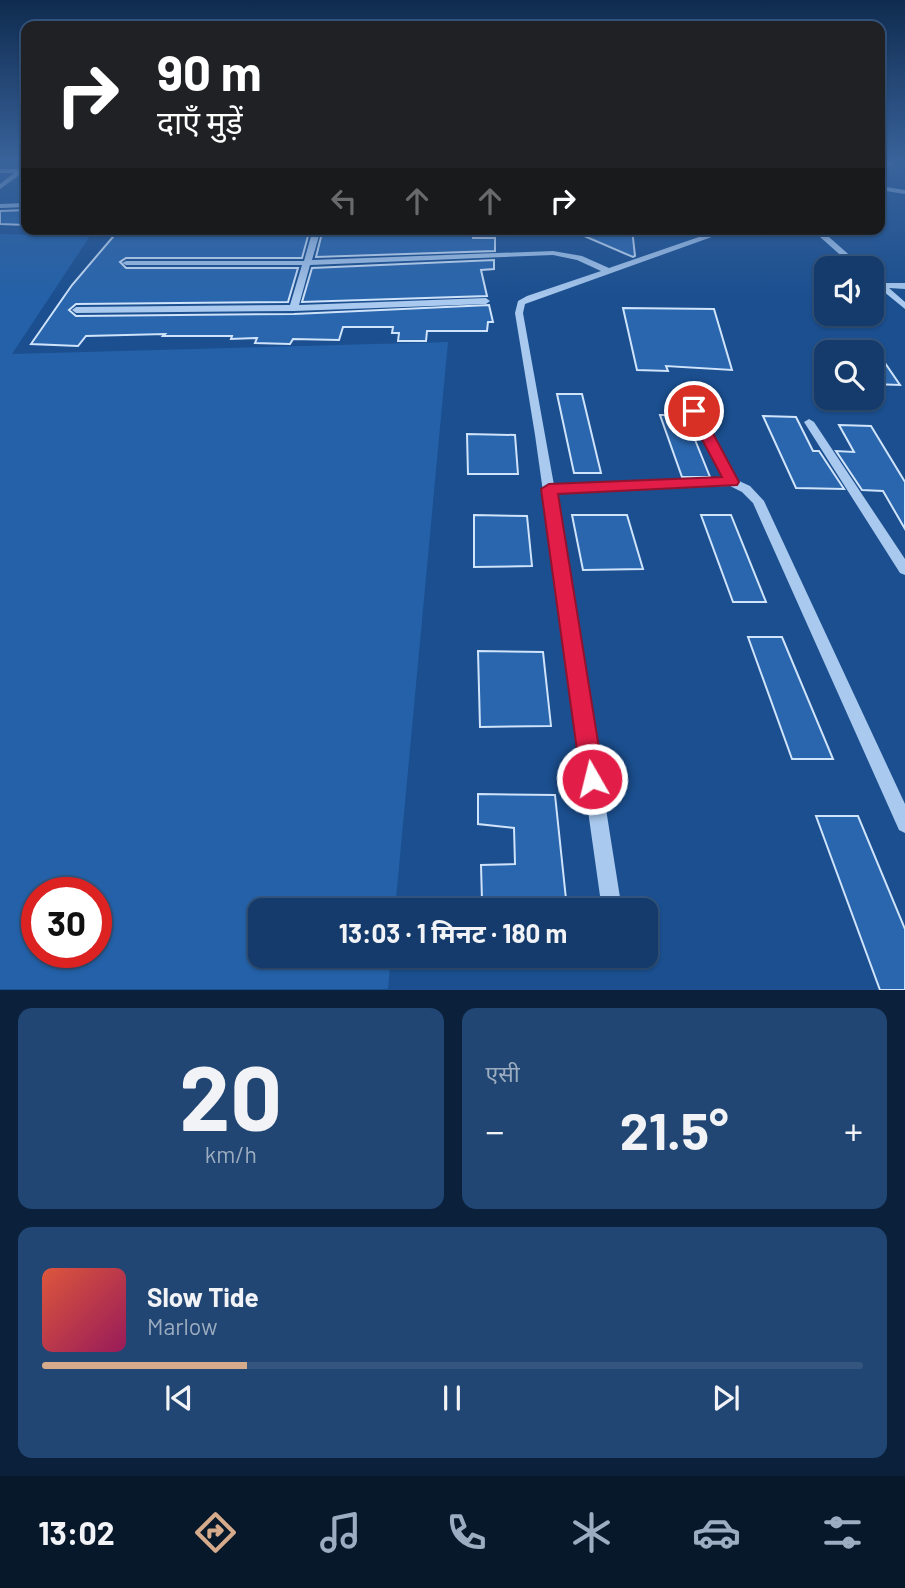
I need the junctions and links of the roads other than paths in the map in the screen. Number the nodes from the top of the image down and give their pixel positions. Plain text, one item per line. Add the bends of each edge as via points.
1 (315, 235) edge
2 (713, 235) edge
3 (822, 235) edge
4 (846, 256) edge
5 (126, 263) dead end
6 (307, 263) junction
7 (608, 271) junction
8 (884, 285) edge
9 (905, 286) edge
10 (884, 288) edge
11 (486, 301) dead end
12 (905, 306) edge
13 (294, 308) junction
14 (76, 310) dead end
15 (694, 411) dead end
16 (809, 422) dead end
17 (732, 482) junction
18 (549, 489) junction
19 (905, 570) edge
20 (905, 824) edge
21 (610, 898) edge

1 - 6 street
2 - 7 street
3 - 4 street
5 - 6 street
6 - 7 street via 553,253
6 - 13 street
7 - 18 street via 522,303 519,313
8 - 9 street
10 - 12 street
11 - 13 street
13 - 14 street
15 - 17 street
16 - 19 street
17 - 18 street
17 - 20 street via 758,501
18 - 21 street

